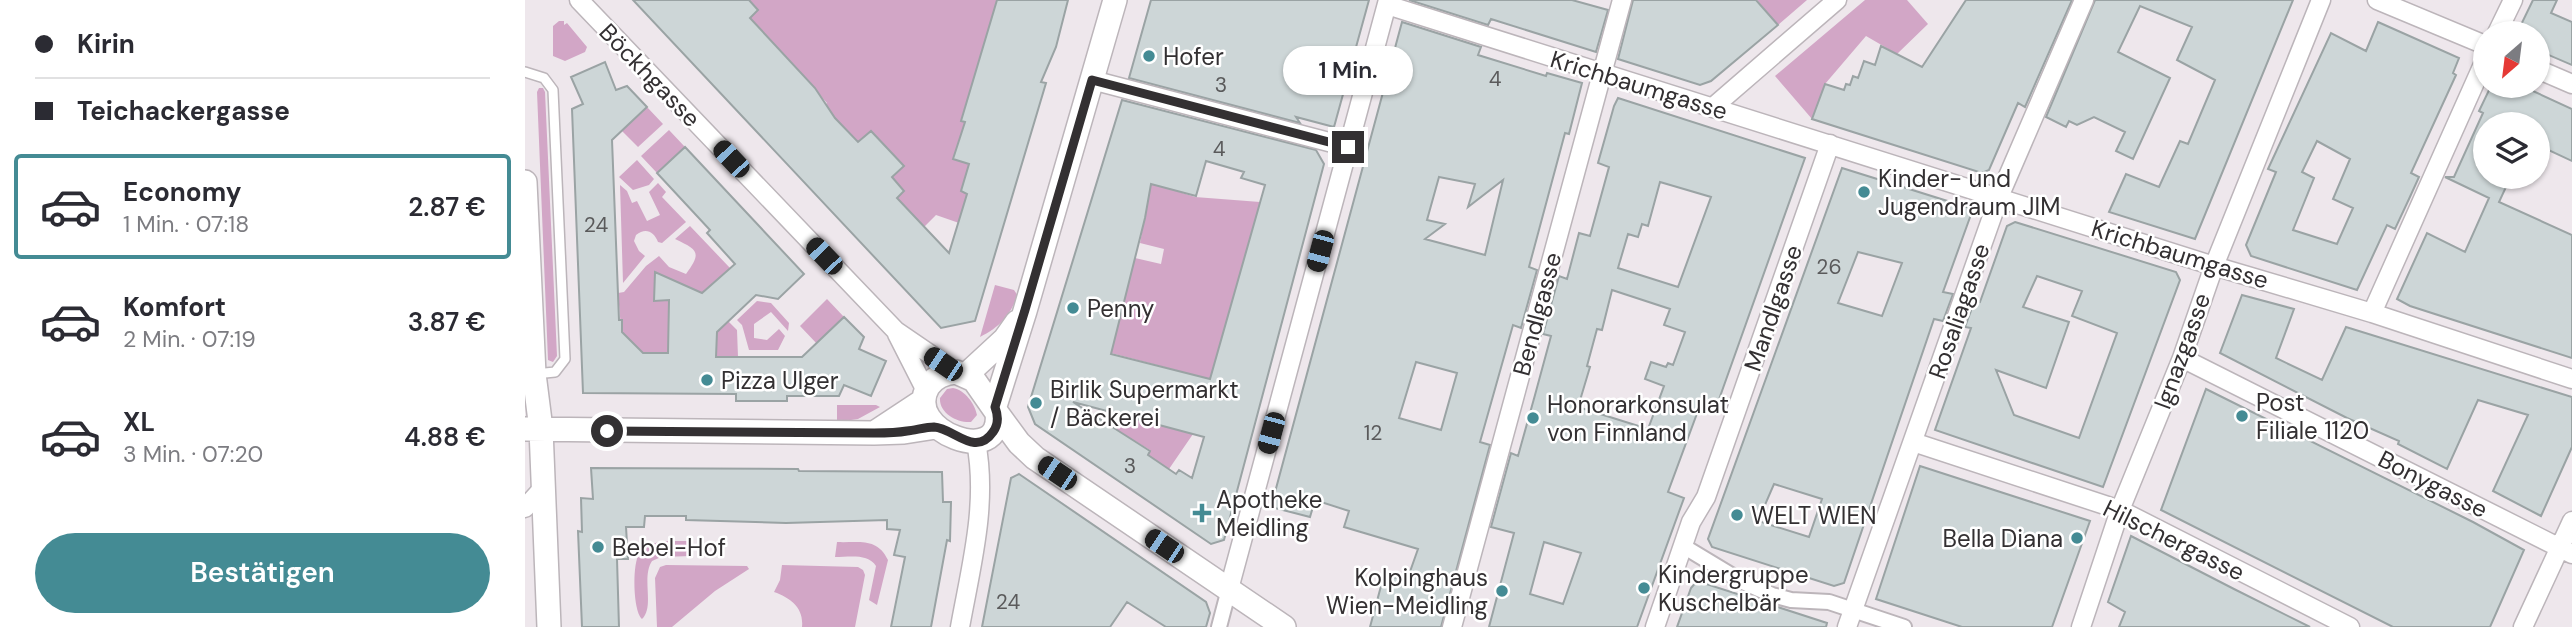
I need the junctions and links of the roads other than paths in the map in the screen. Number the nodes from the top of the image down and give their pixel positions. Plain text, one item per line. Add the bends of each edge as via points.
1 (579, 0) edge
2 (1115, 0) edge
3 (1622, 0) edge
4 (1837, 0) edge
5 (2084, 0) edge
6 (2321, 0) edge
7 (2377, 0) edge
8 (2513, 0) edge
9 (1387, 2) edge
10 (2503, 21) edge
11 (2473, 40) edge
12 (525, 72) edge
13 (1602, 74) junction
14 (2550, 75) edge
15 (1092, 80) junction
16 (2572, 84) edge
17 (2473, 87) edge
18 (1711, 108) junction
19 (1830, 144) junction
20 (1348, 147) junction
21 (525, 182) edge
22 (1999, 197) junction
23 (2214, 266) junction
24 (1025, 310) junction
25 (2372, 313) junction
26 (895, 331) junction
27 (2182, 358) junction
28 (530, 370) edge
29 (961, 374) junction
30 (2572, 379) edge
31 (925, 396) junction
32 (996, 410) junction
33 (936, 427) junction
34 (533, 429) edge
35 (874, 433) junction
36 (982, 440) junction
37 (1913, 442) junction
38 (1035, 458) junction
39 (544, 488) junction
40 (525, 508) edge
41 (2120, 510) junction
42 (2572, 521) edge
43 (1683, 546) junction
44 (2566, 551) edge
45 (1229, 589) junction
46 (1850, 619) edge
47 (549, 627) edge
48 (960, 627) edge
49 (1219, 627) edge
50 (1284, 627) edge
51 (1452, 627) edge
52 (1655, 627) edge
53 (1904, 627) edge
54 (2081, 627) edge
55 (2350, 627) edge
56 (2523, 627) edge

1 - 26 street, Böckhgasse
2 - 15 street
3 - 13 street, Bendlgasse
4 - 18 street
5 - 22 street, Rosaliagasse
6 - 23 street, Ignazgasse
7 - 11 street
8 - 10 street
9 - 13 street, Krichbaumgasse
9 - 20 street
12 - 28 lane via 544,78 553,90 565,359 555,372
13 - 18 street, Krichbaumgasse
13 - 51 street, Bendlgasse
14 - 16 street
15 - 20 street
15 - 24 street
17 - 25 street
18 - 19 street, Krichbaumgasse
19 - 22 street, Krichbaumgasse
19 - 43 street, Mandlgasse via 1706,497
20 - 45 street
21 - 28 street
22 - 23 street, Krichbaumgasse
22 - 37 street, Rosaliagasse
23 - 25 street, Krichbaumgasse
23 - 27 street, Ignazgasse
24 - 29 street via 1005,339
24 - 32 street
25 - 30 street, Krichbaumgasse
26 - 29 street, Böckhgasse
26 - 31 street, Böckhgasse
27 - 41 street, Ignazgasse
27 - 44 street, Bonygasse
28 - 34 street
29 - 31 street via 938,377
29 - 32 street via 974,380
31 - 33 street via 929,418
31 - 35 street
32 - 36 street via 996,426
32 - 38 street
33 - 35 street
33 - 36 street via 964,441
34 - 35 street
34 - 39 street
36 - 38 street
36 - 48 street via 980,514
37 - 41 street, Hilschergasse
37 - 46 street, Rosaliagasse
38 - 45 street
39 - 40 street
39 - 47 street
41 - 54 street, Ignazgasse
41 - 55 street, Hilschergasse
42 - 44 street
43 - 46 street via 1772,595 1829,602
43 - 52 street, Mandlgasse
44 - 56 street
45 - 49 street
45 - 50 street
46 - 53 street

